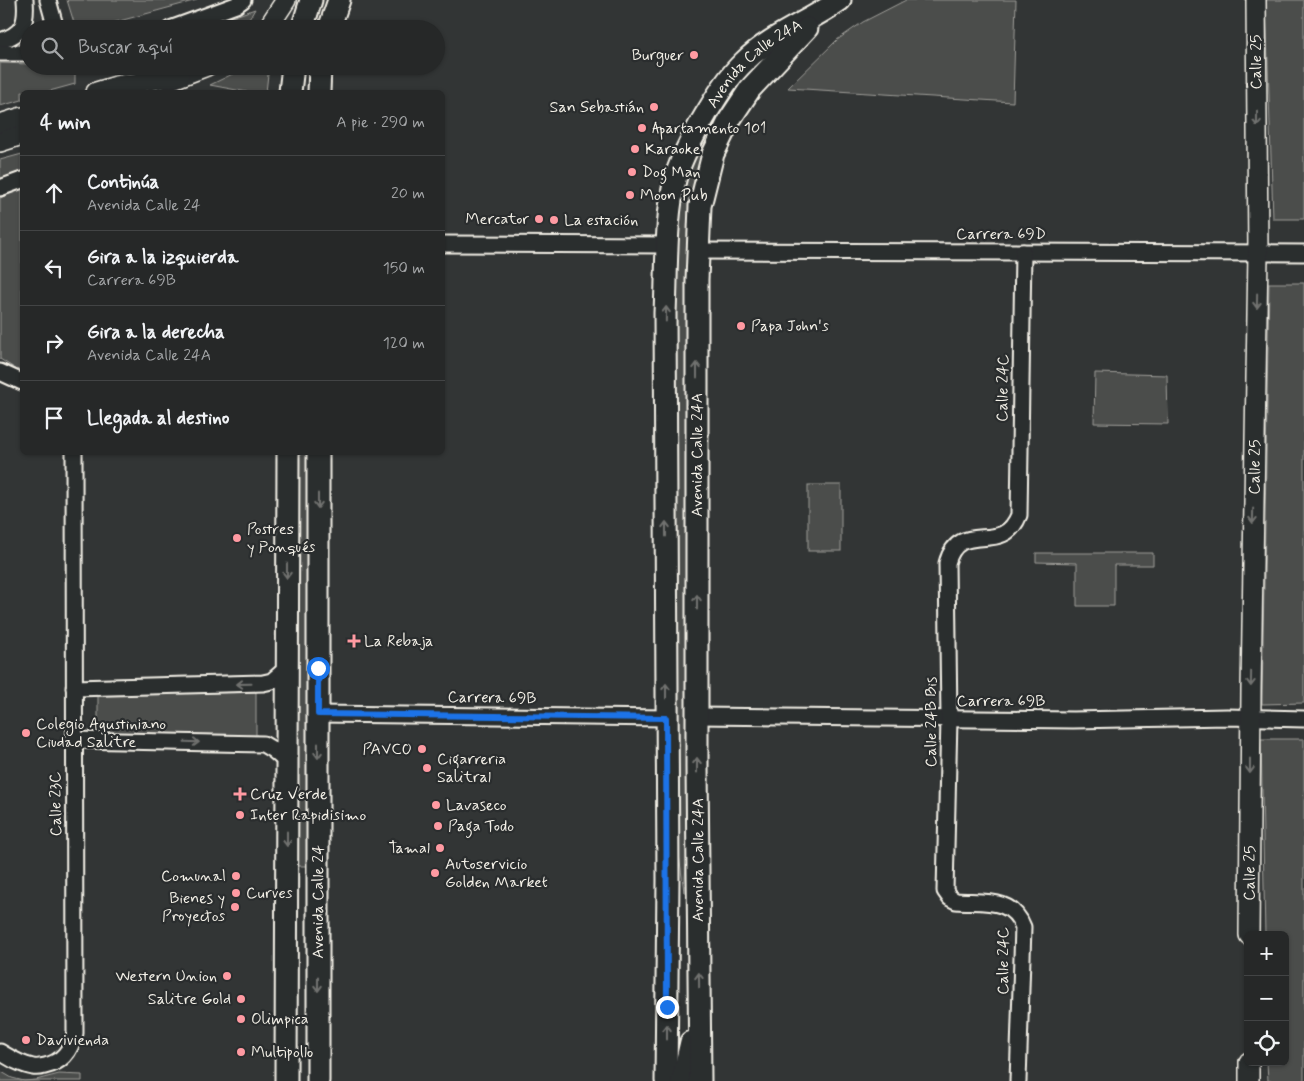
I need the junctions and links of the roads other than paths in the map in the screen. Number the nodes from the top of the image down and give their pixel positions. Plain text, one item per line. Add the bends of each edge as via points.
1 (26, 0) edge
2 (48, 0) edge
3 (243, 0) edge
4 (286, 0) edge
5 (311, 0) edge
6 (338, 0) edge
7 (852, 0) edge
8 (1256, 0) edge
9 (831, 6) edge
10 (24, 20) edge
11 (54, 20) edge
12 (195, 20) edge
13 (273, 20) edge
14 (305, 20) edge
15 (332, 20) edge
16 (20, 30) edge
17 (0, 41) edge
18 (0, 53) edge
19 (20, 53) edge
20 (292, 75) edge
21 (320, 75) edge
22 (179, 76) joint
23 (103, 90) edge
24 (147, 90) edge
25 (290, 90) edge
26 (319, 90) edge
27 (20, 118) edge
28 (0, 124) edge
29 (20, 136) edge
30 (0, 142) edge
31 (20, 181) edge
32 (0, 188) edge
33 (445, 244) edge
34 (668, 245) junction
35 (698, 251) junction
36 (1023, 252) junction
37 (1258, 253) junction
38 (1304, 253) edge
39 (0, 372) edge
40 (20, 381) edge
41 (74, 455) edge
42 (288, 455) edge
43 (318, 455) edge
44 (954, 546) joint
45 (287, 668) junction
46 (74, 688) junction
47 (318, 714) junction
48 (697, 716) junction
49 (1250, 717) junction
50 (666, 718) junction
51 (949, 718) junction
52 (1304, 719) edge
53 (73, 740) junction
54 (287, 762) junction
55 (668, 880) junction
56 (950, 898) joint
57 (318, 901) junction
58 (1249, 931) edge
59 (698, 954) junction
60 (286, 994) junction
61 (699, 1006) junction
62 (286, 1028) junction
63 (0, 1052) edge
64 (1249, 1066) edge
65 (286, 1081) edge
66 (310, 1081) edge
67 (318, 1081) edge
68 (666, 1081) edge
69 (682, 1081) edge
70 (700, 1081) edge
71 (1018, 1081) edge
72 (1249, 1081) edge

1 - 10 street
2 - 11 street
3 - 12 street
4 - 13 street
5 - 14 main road
6 - 15 main road
7 - 9 main road
8 -> 37 street, Calle 25
9 - 34 main road, Avenida Calle 24A via 766,43 725,83 682,160 672,198
9 - 35 main road, Avenida Calle 24A via 750,89 730,119 713,154 705,183 700,206
16 - 17 street via 13,37
18 - 19 street
20 - 25 main road
21 - 26 main road
22 - 23 street
22 - 24 street
27 - 28 street
29 - 30 street
31 - 32 street
33 - 34 street
50 -> 34 main road, Avenida Calle 24A via 665,312
35 - 36 street, Carrera 69D
48 -> 35 main road, Avenida Calle 24A
36 - 37 street, Carrera 69D
36 - 44 street, Calle 24C via 1019,515 1009,531 996,538 969,539
37 - 38 street, Carrera 69D
37 -> 49 street, Calle 25
39 - 40 street
41 - 46 street, Calle 23C
42 -> 45 main road, Avenida Calle 24
43 -> 47 main road, Avenida Calle 24
44 - 51 street, Calle 24B Bis via 947,563
45 -> 46 street via 272,681 263,683
45 - 54 main road, Avenida Calle 24
46 - 53 street, Calle 23C
47 - 50 street, Carrera 69B
47 -> 57 main road, Avenida Calle 24
48 - 51 street, Carrera 69B
59 -> 48 main road, Avenida Calle 24A
49 - 51 street, Carrera 69B
49 - 52 street, Carrera 69B
49 -> 58 street, Calle 25
50 - 55 main road, Avenida Calle 24A
51 - 56 street, Calle 24B Bis via 945,885
53 -> 54 street via 263,744
53 - 63 street, Calle 23C via 75,1033 68,1051 60,1060 35,1068
54 -> 60 main road, Avenida Calle 24
55 - 59 main road
68 -> 55 main road, Avenida Calle 24A
56 - 71 street, Calle 24C via 1002,904 1020,918 1023,927
57 - 60 main road
57 -> 67 main road, Avenida Calle 24
61 -> 59 main road, Avenida Calle 24A
60 - 62 main road, Avenida Calle 24
61 - 69 main road
61 - 70 main road, Avenida Calle 24A
62 - 65 main road, Avenida Calle 24
62 - 66 main road
64 - 72 street

